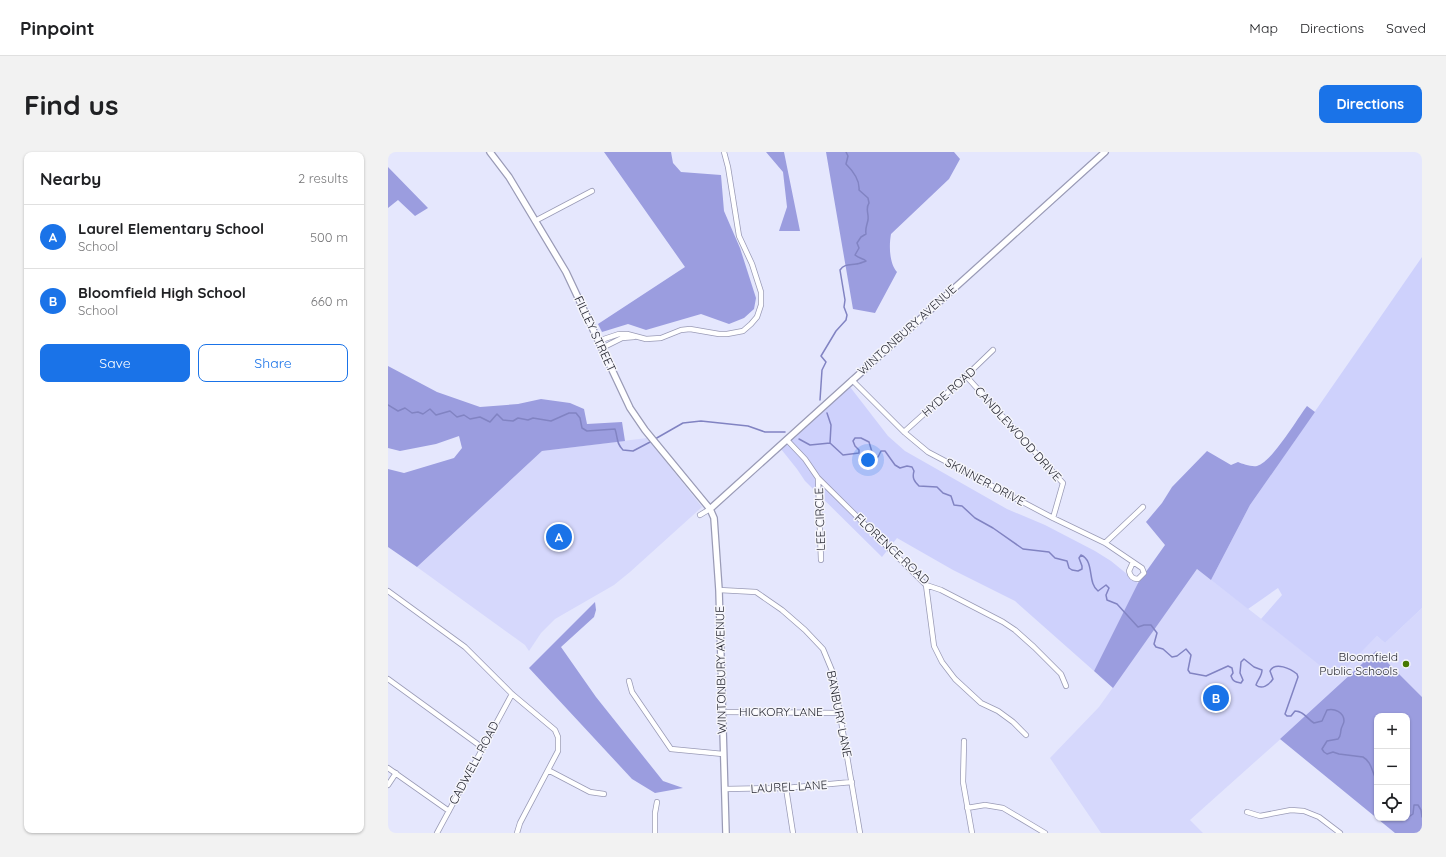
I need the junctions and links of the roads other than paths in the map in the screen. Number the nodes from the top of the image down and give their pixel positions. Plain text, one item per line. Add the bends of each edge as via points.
1 (490, 152) edge
2 (724, 152) edge
3 (1105, 152) edge
4 (592, 191) dead end
5 (535, 221) junction
6 (635, 337) junction
7 (598, 341) junction
8 (602, 348) junction
9 (993, 350) dead end
10 (966, 376) junction
11 (852, 380) junction
12 (904, 432) junction
13 (787, 440) junction
14 (818, 478) junction
15 (1142, 507) dead end
16 (710, 509) junction
17 (700, 515) dead end
18 (1053, 518) junction
19 (1105, 543) junction
20 (821, 560) dead end
21 (1133, 562) dead end
22 (926, 585) junction
23 (719, 590) junction
24 (388, 591) edge
25 (388, 679) edge
26 (629, 681) dead end
27 (1066, 686) dead end
28 (512, 694) junction
29 (722, 712) junction
30 (840, 712) junction
31 (1026, 735) dead end
32 (964, 741) dead end
33 (483, 748) junction
34 (723, 754) junction
35 (388, 768) edge
36 (548, 770) junction
37 (396, 773) junction
38 (852, 782) junction
39 (388, 785) edge
40 (786, 788) junction
41 (725, 789) junction
42 (604, 794) dead end
43 (657, 802) dead end
44 (967, 808) junction
45 (449, 811) junction
46 (1247, 812) dead end
47 (437, 833) edge
48 (517, 833) edge
49 (655, 833) edge
50 (726, 833) edge
51 (793, 833) edge
52 (860, 833) edge
53 (972, 833) edge
54 (1045, 833) edge
55 (1340, 833) edge

1 - 5 street, FILLEY STREET via 509,177
2 - 6 street via 739,236 754,268 761,292 761,305 756,317 752,324 742,331 727,334 690,329 662,338
3 - 11 street, WINTONBURY AVENUE
4 - 5 street
5 - 7 street, FILLEY STREET via 566,272
6 - 7 street via 619,334
6 - 8 street via 622,338
7 - 8 street, FILLEY STREET
8 - 16 street, FILLEY STREET via 630,408
9 - 10 street, HYDE ROAD
10 - 12 street, HYDE ROAD
10 - 18 street, CANDLEWOOD DRIVE via 1063,483
11 - 12 street, SKINNER DRIVE
11 - 13 street, WINTONBURY AVENUE
12 - 18 street, SKINNER DRIVE via 928,452
13 - 14 street, FLORENCE ROAD via 806,459
13 - 16 street, WINTONBURY AVENUE
14 - 20 street, LEE CIRCLE
14 - 22 street, FLORENCE ROAD
15 - 19 street
16 - 17 street, WINTONBURY AVENUE
16 - 23 street, WINTONBURY AVENUE via 714,518
18 - 19 street, SKINNER DRIVE
19 - 21 street, SKINNER DRIVE
22 - 27 street, FLORENCE ROAD via 941,590 1015,630 1060,674
22 - 31 street via 934,646 942,662 955,679 981,703 998,711
23 - 29 street, WINTONBURY AVENUE
23 - 30 street, BANBURY LANE via 756,592 782,610 823,649 833,673
24 - 28 street via 465,647
25 - 33 street
26 - 34 street via 632,692 671,749
28 - 33 street, CADWELL ROAD
28 - 36 street via 555,730 558,751
29 - 30 street, HICKORY LANE
29 - 34 street, WINTONBURY AVENUE
30 - 38 street, BANBURY LANE
32 - 44 street
33 - 45 street, CADWELL ROAD
34 - 41 street, WINTONBURY AVENUE
35 - 37 street
36 - 42 street via 590,792
36 - 48 street
37 - 39 street
37 - 45 street
38 - 40 street, LAUREL LANE
38 - 52 street, BANBURY LANE
40 - 41 street, LAUREL LANE
40 - 51 street
41 - 50 street, WINTONBURY AVENUE
43 - 49 street
44 - 53 street
44 - 54 street via 985,805 1003,808
45 - 47 street, CADWELL ROAD
46 - 55 street via 1260,816 1291,810 1304,811 1319,817

